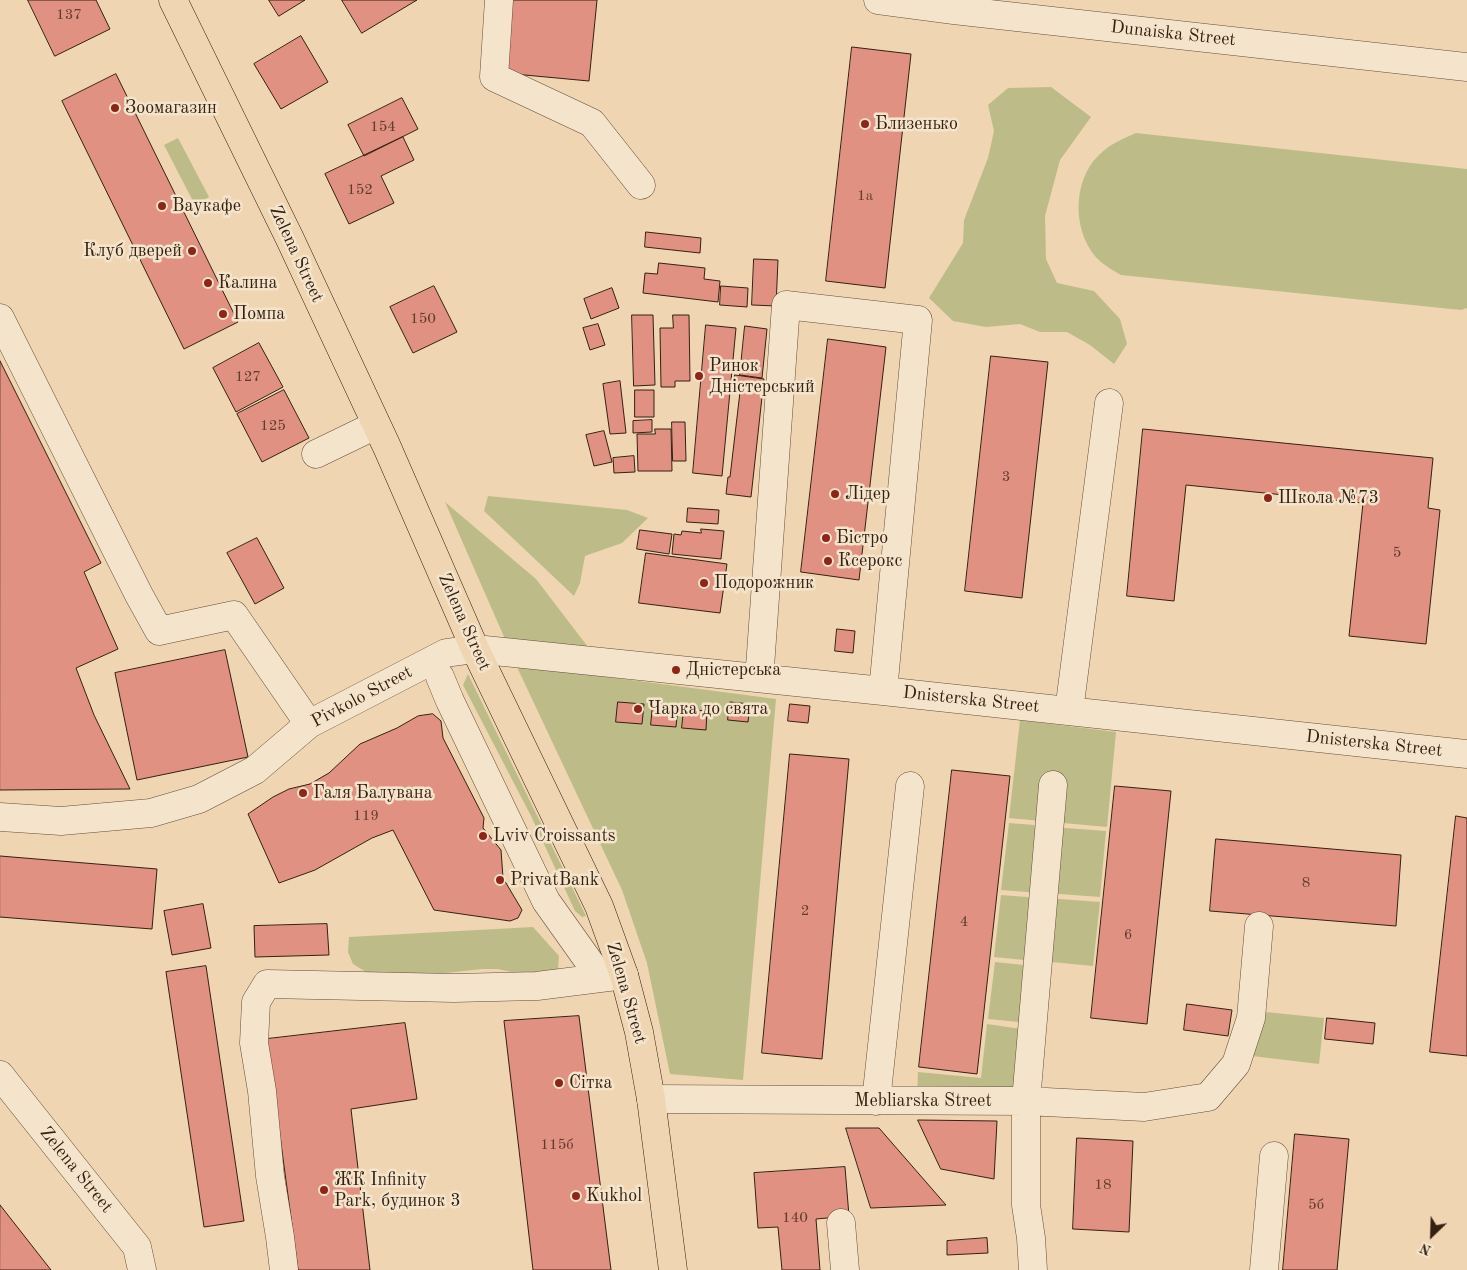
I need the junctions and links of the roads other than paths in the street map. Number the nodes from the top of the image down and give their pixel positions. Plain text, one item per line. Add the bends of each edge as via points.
1 (174, 0) edge
2 (499, 0) edge
3 (878, 0) edge
4 (953, 5) edge
5 (1467, 67) edge
6 (641, 185) dead end
7 (0, 318) edge
8 (1109, 402) dead end
9 (376, 424) junction
10 (316, 454) dead end
11 (475, 649) junction
12 (440, 677) dead end
13 (760, 678) junction
14 (883, 691) junction
15 (1069, 711) junction
16 (308, 724) junction
17 (1467, 754) edge
18 (1053, 785) dead end
19 (910, 786) dead end
20 (0, 817) edge
21 (1259, 926) dead end
22 (612, 976) junction
23 (0, 1075) edge
24 (651, 1099) junction
25 (876, 1101) junction
26 (1026, 1101) junction
27 (1274, 1156) dead end
28 (841, 1223) dead end
29 (142, 1270) edge
30 (284, 1270) edge
31 (673, 1270) edge
32 (845, 1270) edge
33 (1033, 1270) edge
34 (1264, 1270) edge

1 - 9 main road, Zelena Street
2 - 6 street via 494,77 592,123
3 - 4 street, Dunaiska Street
4 - 5 street, Dunaiska Street
7 - 16 street via 159,631 234,615
8 - 15 street
9 - 10 street
9 - 11 main road, Zelena Street
11 - 13 street, Dnisterska Street
11 - 16 street, Pivkolo Street via 446,653
11 - 22 main road, Zelena Street via 600,906
12 - 22 street via 546,901
13 - 14 street, Dnisterska Street
13 - 14 street via 786,305 918,320
14 - 15 street, Dnisterska Street
15 - 17 street, Dnisterska Street
16 - 20 street, Pivkolo Street via 256,770 199,799 142,814 61,821
18 - 26 street
19 - 25 street
21 - 26 street, Mebliarska Street via 1251,1018 1236,1064 1208,1097 1144,1107
22 - 24 main road, Zelena Street via 639,1032
22 - 30 street via 537,986 454,988 267,984 256,1002 254,1043
23 - 29 street, Zelena Street via 137,1247
24 - 25 street, Mebliarska Street
24 - 31 main road, Zelena Street
25 - 26 street, Mebliarska Street
26 - 33 street via 1026,1205
27 - 34 street
28 - 32 street

